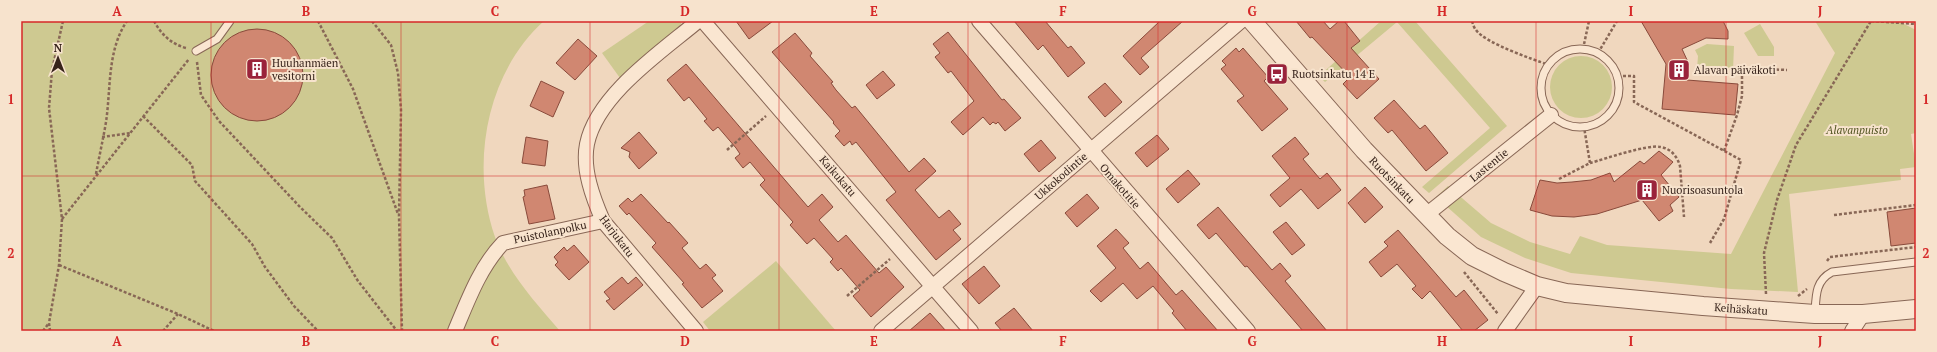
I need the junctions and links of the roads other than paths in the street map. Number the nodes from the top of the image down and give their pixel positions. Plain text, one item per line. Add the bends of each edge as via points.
1 (230, 21) edge
2 (698, 21) edge
3 (703, 21) edge
4 (979, 21) edge
5 (1241, 21) edge
6 (1252, 21) edge
7 (196, 51) road end
8 (1551, 115) junction
9 (1090, 151) junction
10 (1426, 215) junction
11 (603, 221) junction
12 (1916, 262) edge
13 (1537, 286) junction
14 (934, 287) junction
15 (1566, 293) joint
16 (1816, 306) junction
17 (1916, 309) edge
18 (1863, 314) junction
19 (454, 331) edge
20 (696, 331) edge
21 (881, 331) edge
22 (972, 331) edge
23 (1248, 331) edge
24 (1505, 331) edge
25 (1852, 331) edge

1 - 7 lane via 217,38
2 - 11 street, Harjukatu via 625,83 606,104 591,130 586,160 594,202
3 - 14 street, Kaikukatu
4 - 9 street, Omakotitie
5 - 9 street, Ukkokodintie
6 - 10 street, Ruotsinkatu via 1364,150
8 - 8 lane via 1544,103 1541,90 1543,77 1549,65 1565,52 1583,49 1598,53 1610,62 1618,76 1620,93 1615,108 1604,120 1584,128 1564,124
8 - 10 street, Lastentie
9 - 14 street, Ukkokodintie
9 - 23 street, Omakotitie
10 - 13 street, Ruotsinkatu via 1472,256
11 - 19 street, Puistolanpolku via 504,243 492,254
11 - 20 street, Harjukatu
12 - 16 lane via 1832,272 1824,277 1818,286
13 - 15 street, Ruotsinkatu
13 - 24 street
14 - 21 street, Ukkokodintie
14 - 22 street, Kaikukatu
15 - 16 street, Keihäskatu via 1703,306
16 - 18 street, Keihäskatu
17 - 18 street, Keihäskatu
18 - 25 street

